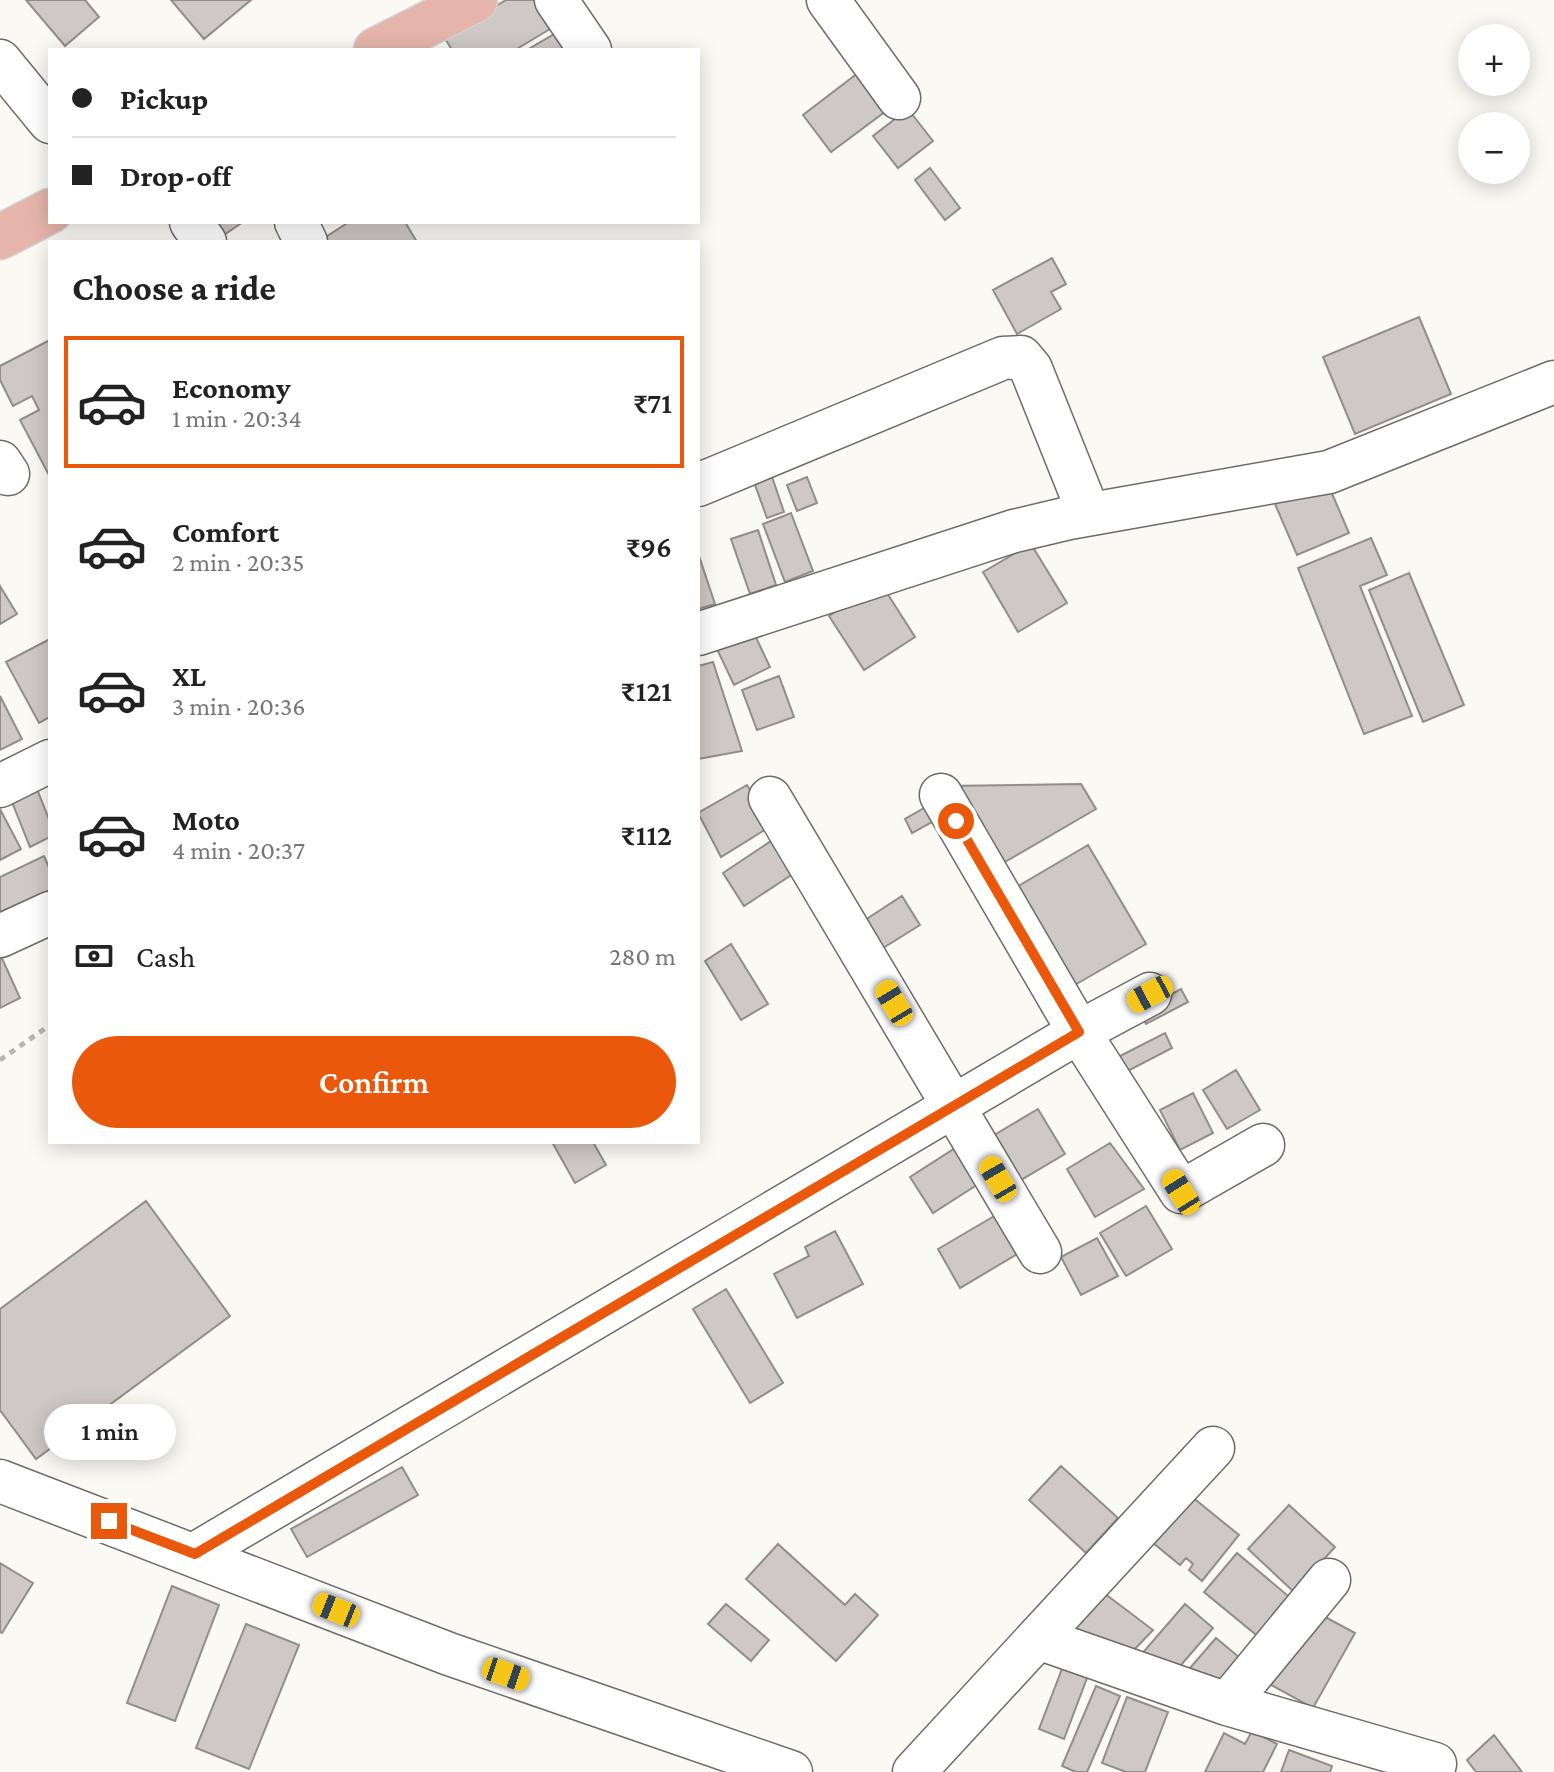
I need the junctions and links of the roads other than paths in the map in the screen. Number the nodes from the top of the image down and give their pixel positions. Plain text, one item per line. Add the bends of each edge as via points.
1 (556, 0) edge
2 (828, 0) edge
3 (464, 3) edge
4 (380, 48) edge
5 (589, 48) edge
6 (0, 61) edge
7 (899, 98) dead end
8 (48, 120) edge
9 (48, 212) edge
10 (0, 237) edge
11 (1554, 382) edge
12 (700, 484) edge
13 (1089, 514) junction
14 (700, 633) edge
15 (48, 762) edge
16 (0, 786) edge
17 (941, 795) dead end
18 (770, 798) dead end
19 (48, 914) edge
20 (0, 936) edge
21 (1150, 994) dead end
22 (1079, 1032) junction
23 (956, 1106) junction
24 (1263, 1145) dead end
25 (1040, 1252) dead end
26 (1213, 1448) dead end
27 (7, 1495) edge
28 (195, 1554) junction
29 (1329, 1580) dead end
30 (1038, 1638) junction
31 (1227, 1704) junction
32 (1435, 1764) dead end
33 (791, 1772) edge
34 (914, 1772) edge

1 - 5 street
2 - 7 street
3 - 4 main road
6 - 8 street
9 - 10 main road
11 - 13 street via 1329,472
12 - 13 street via 1003,358 1021,357 1031,369
13 - 14 street via 1014,531
15 - 16 street
17 - 22 street
18 - 23 street
19 - 20 street
21 - 22 street
22 - 23 street
22 - 24 street via 1181,1192
23 - 25 street
23 - 28 street
26 - 30 street
27 - 28 street
28 - 33 street via 449,1654
29 - 31 street
30 - 31 street
30 - 34 street
31 - 32 street

